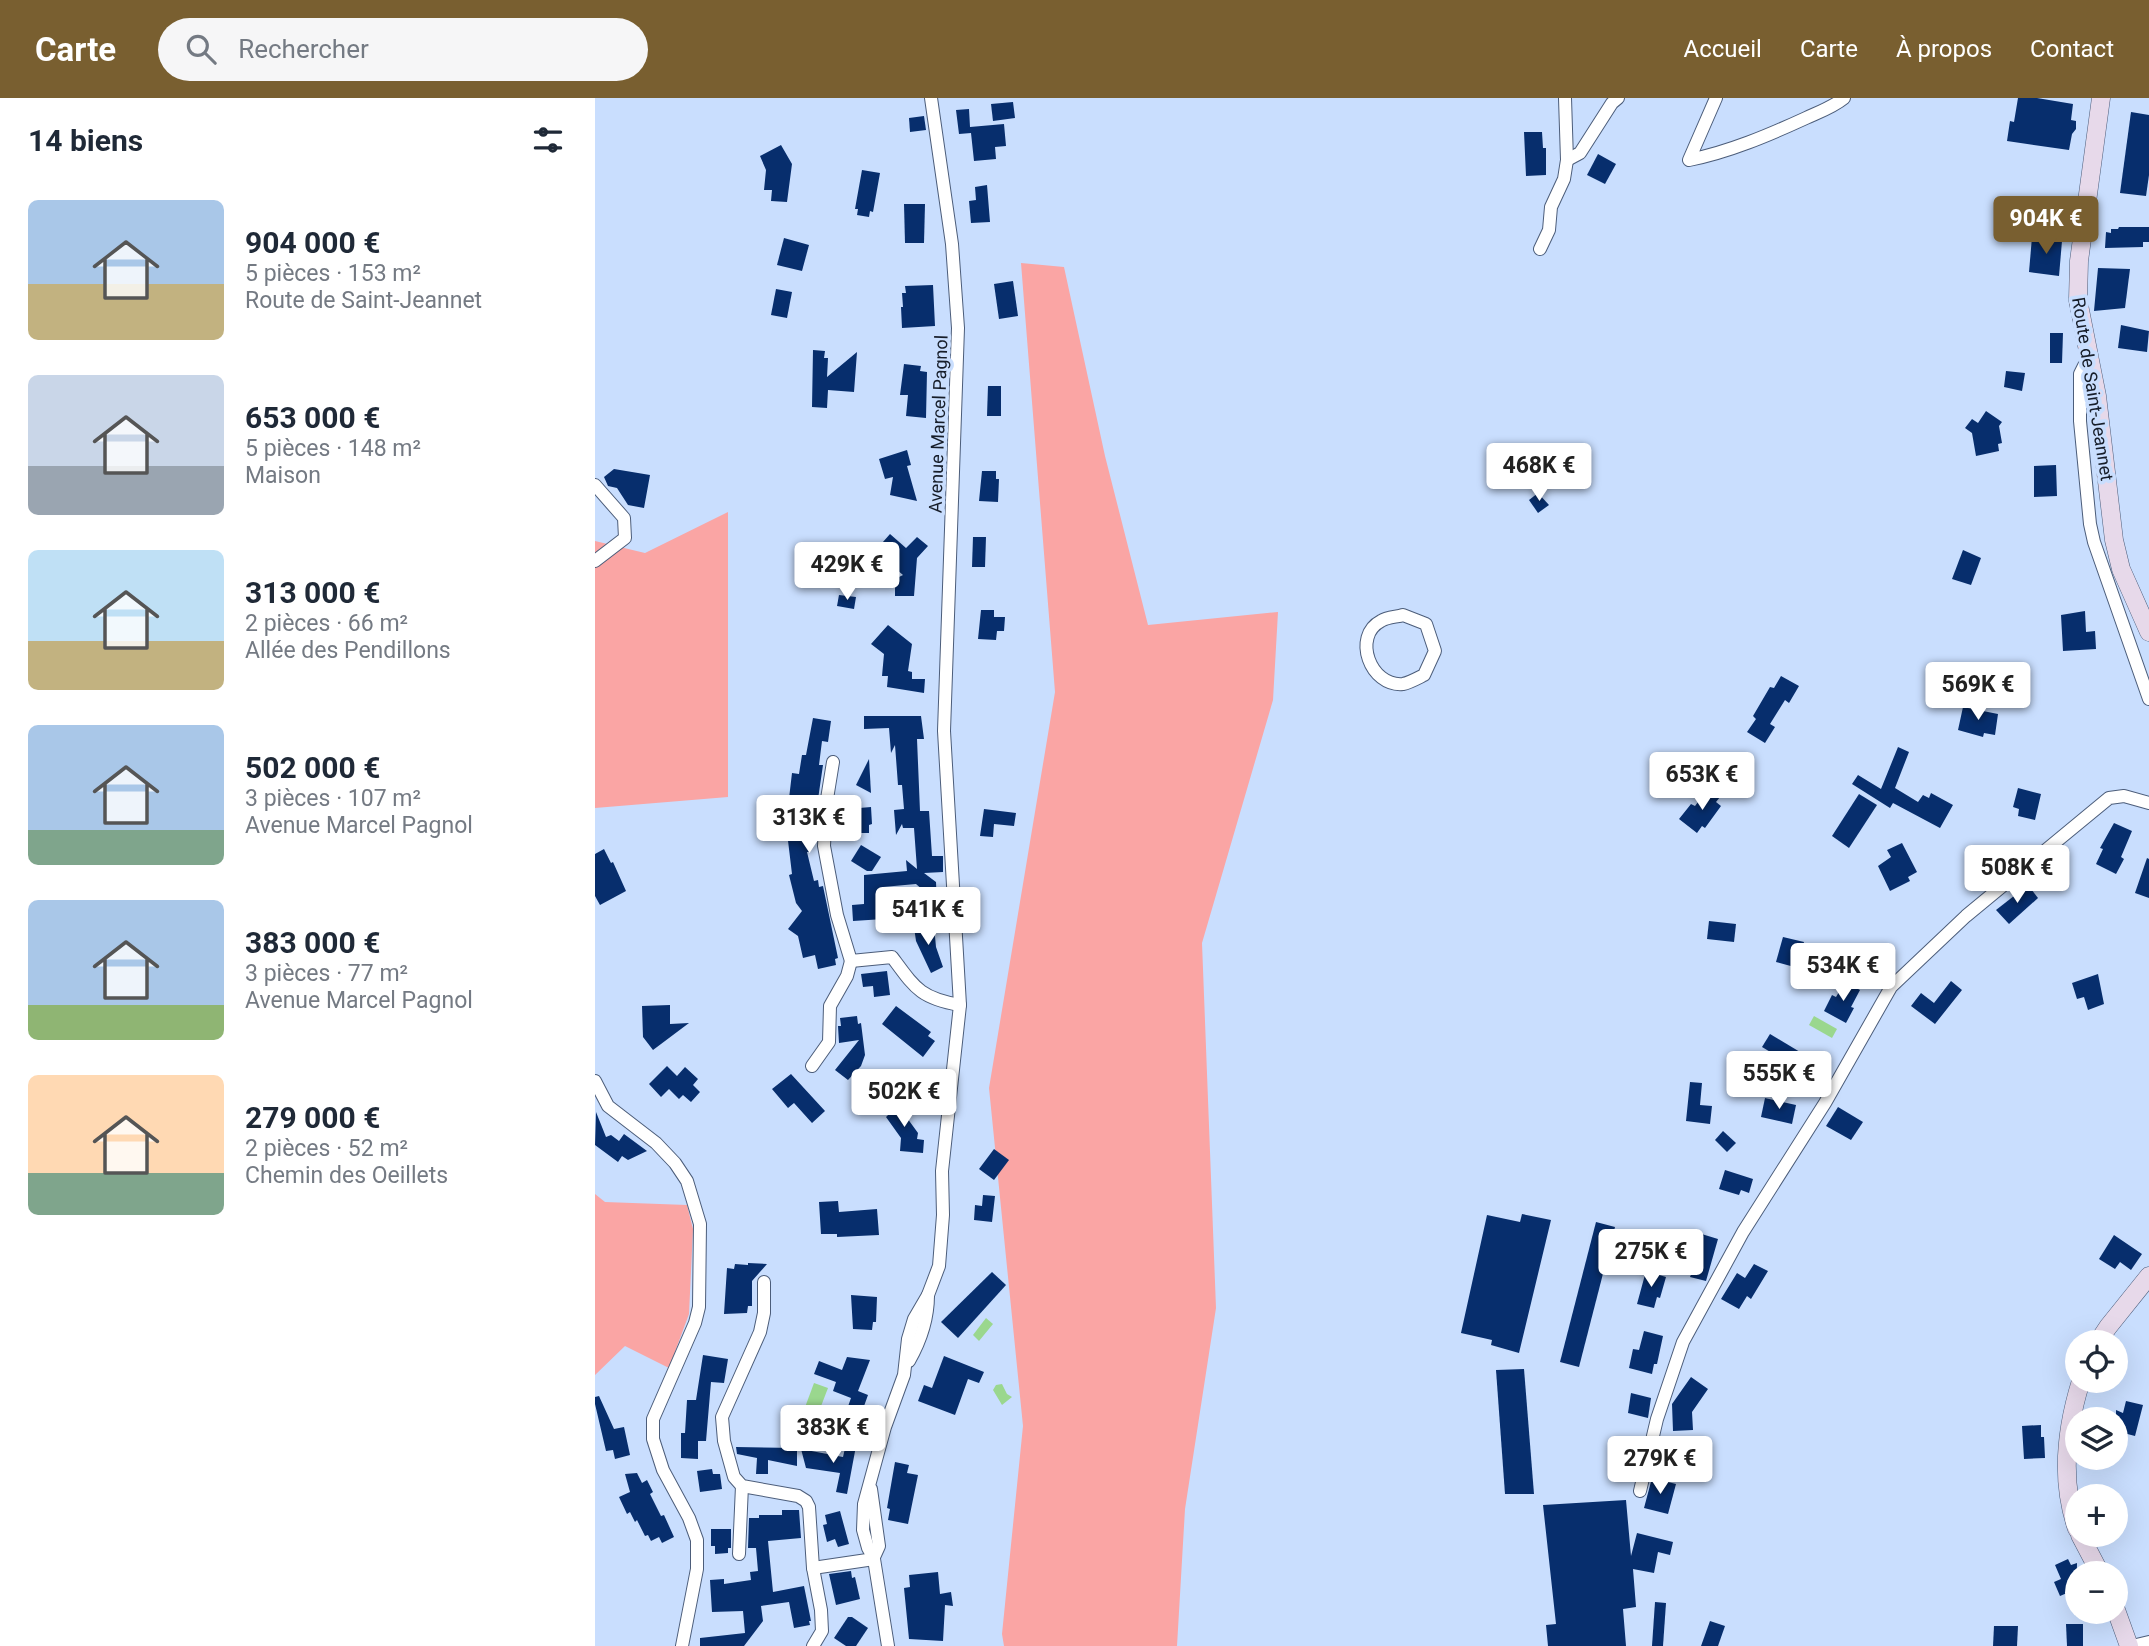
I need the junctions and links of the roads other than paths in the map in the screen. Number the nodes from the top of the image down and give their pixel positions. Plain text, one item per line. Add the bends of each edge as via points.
1 (931, 98) edge
2 (1565, 98) edge
3 (1618, 98) edge
4 (1716, 98) edge
5 (1845, 98) edge
6 (2101, 98) edge
7 (1567, 160) junction
8 (1540, 248) dead end
9 (2090, 363) junction
10 (595, 485) edge
11 (595, 561) edge
12 (2149, 632) edge
13 (1435, 651) joint
14 (2149, 699) edge
15 (833, 762) dead end
16 (2149, 803) edge
17 (851, 961) junction
18 (960, 1005) junction
19 (812, 1066) dead end
20 (595, 1081) edge
21 (2149, 1276) edge
22 (764, 1282) dead end
23 (2106, 1330) edge
24 (2078, 1393) edge
25 (2067, 1484) edge
26 (742, 1486) junction
27 (1640, 1491) dead end
28 (739, 1553) dead end
29 (874, 1558) junction
30 (813, 1568) junction
31 (2122, 1624) edge
32 (2149, 1642) edge
33 (682, 1646) edge
34 (813, 1646) edge
35 (888, 1646) edge
36 (2131, 1646) edge

1 - 18 street, Avenue Marcel Pagnol via 952,244 958,328 944,731
2 - 7 street
3 - 7 street via 1580,153
4 - 5 street via 1689,160 1791,125
6 - 9 main road, Route de Saint-Jeannet via 2078,284
7 - 8 street
9 - 12 main road, Route de Saint-Jeannet via 2115,548
9 - 14 street via 2080,377 2080,421 2090,524
10 - 11 street via 624,518 625,538
13 - 13 street via 1426,624 1403,615 1380,621 1367,637 1367,661 1380,678 1403,684 1424,675
15 - 17 street via 824,846
16 - 27 street via 2124,796 2109,798 1966,916 1891,987 1743,1232 1683,1342 1657,1419
17 - 18 street via 891,957 916,989 935,1001
17 - 19 street via 830,1006 829,1042
18 - 29 street, Avenue Marcel Pagnol via 941,1171 939,1266 914,1319 907,1365 864,1504 863,1530
20 - 33 street via 608,1106 674,1163 687,1181 700,1224 697,1315 653,1419 653,1440 663,1469 698,1540
21 - 23 main road
22 - 26 street via 760,1332 722,1417 729,1464
24 - 25 main road via 2071,1422
26 - 28 street
26 - 30 street via 806,1501
29 - 30 street
29 - 35 street, Avenue Marcel Pagnol
30 - 34 street via 822,1631
31 - 36 main road
32 - 36 street

